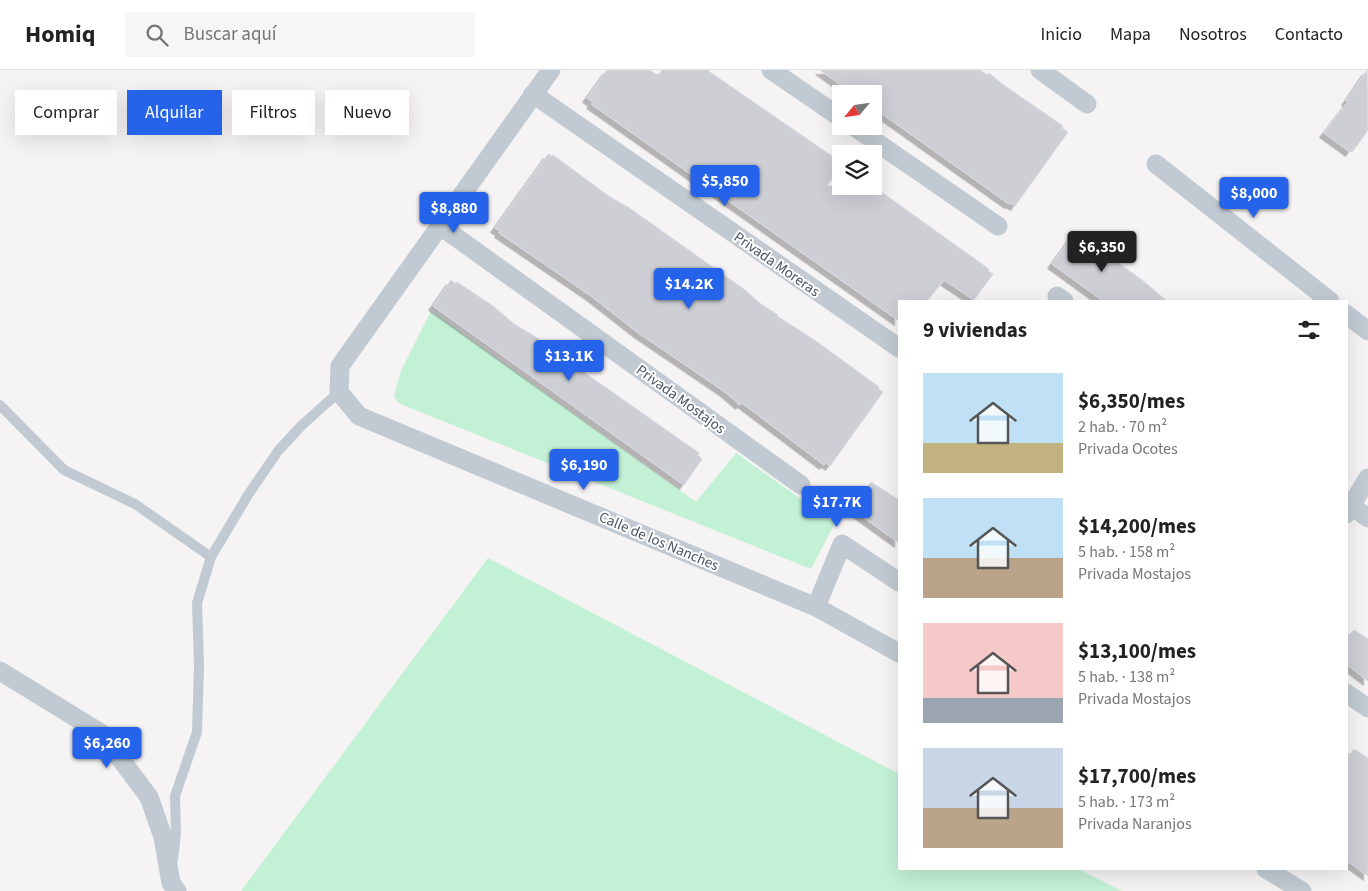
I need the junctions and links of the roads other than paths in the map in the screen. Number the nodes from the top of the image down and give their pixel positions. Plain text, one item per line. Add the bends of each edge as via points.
1 (551, 70) edge
2 (771, 70) edge
3 (1040, 70) edge
4 (533, 94) junction
5 (1086, 104) dead end
6 (832, 112) edge
7 (866, 135) edge
8 (1156, 164) dead end
9 (439, 226) junction
10 (998, 226) dead end
11 (1329, 300) edge
12 (1348, 316) edge
13 (1368, 331) edge
14 (898, 347) edge
15 (339, 392) junction
16 (0, 405) edge
17 (1368, 478) edge
18 (801, 485) dead end
19 (1348, 508) edge
20 (1368, 518) edge
21 (211, 557) junction
22 (898, 581) edge
23 (816, 607) junction
24 (898, 652) edge
25 (0, 671) edge
26 (1348, 694) edge
27 (1368, 708) edge
28 (1268, 870) edge
29 (173, 888) edge
30 (1302, 891) edge

1 - 4 street
2 - 6 street
3 - 5 street
4 - 9 street
4 - 14 street, Privada Moreras
7 - 10 street
8 - 11 street
9 - 15 street via 340,366
9 - 18 street, Privada Mostajos
12 - 13 street
15 - 21 lane via 278,451
15 - 23 street, Calle de los Nanches via 358,416
16 - 21 lane via 64,470 135,504
17 - 19 street
19 - 20 street
21 - 29 lane via 197,603 197,732 175,796
22 - 23 street via 842,544
23 - 24 street, Calle de los Nanches
25 - 29 street via 101,734 150,797 163,837
26 - 27 street
28 - 30 street

